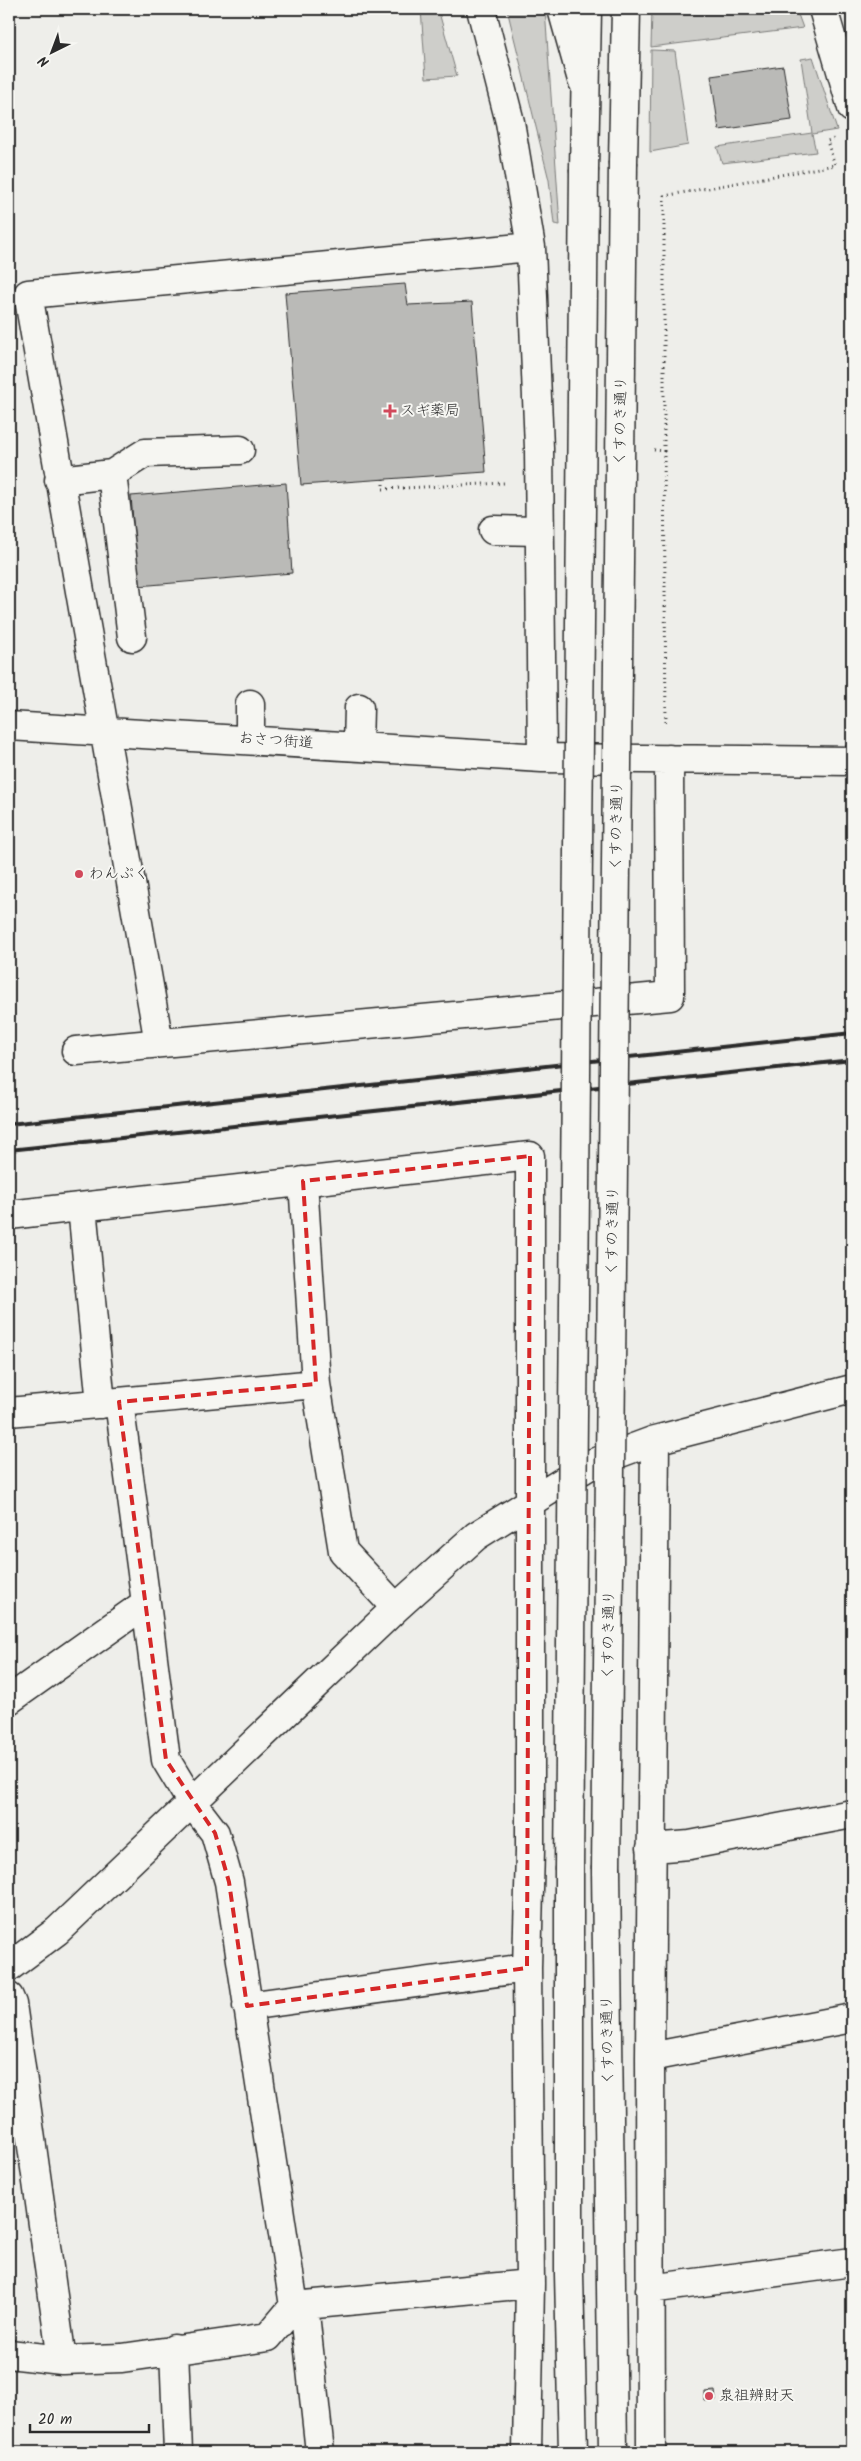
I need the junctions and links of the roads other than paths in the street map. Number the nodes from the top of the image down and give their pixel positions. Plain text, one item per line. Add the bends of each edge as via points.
1 (481, 9) edge
2 (562, 9) edge
3 (587, 9) edge
4 (626, 9) edge
5 (823, 9) edge
6 (586, 94) junction
7 (852, 108) edge
8 (531, 247) junction
9 (18, 294) edge
10 (240, 450) dead end
11 (112, 474) junction
12 (59, 480) junction
13 (493, 530) dead end
14 (539, 531) junction
15 (132, 637) dead end
16 (250, 704) dead end
17 (360, 708) dead end
18 (9, 726) edge
19 (104, 730) junction
20 (250, 739) junction
21 (358, 746) junction
22 (542, 758) junction
23 (669, 759) junction
24 (852, 761) edge
25 (159, 1043) junction
26 (76, 1050) dead end
27 (303, 1182) junction
28 (82, 1207) junction
29 (9, 1215) edge
30 (316, 1384) junction
31 (852, 1389) edge
32 (110, 1403) junction
33 (9, 1412) edge
34 (654, 1440) junction
35 (530, 1502) junction
36 (146, 1603) junction
37 (396, 1608) junction
38 (9, 1700) edge
39 (192, 1803) junction
40 (852, 1814) edge
41 (651, 1848) junction
42 (9, 1967) edge
43 (528, 1968) junction
44 (9, 1997) edge
45 (247, 2006) junction
46 (852, 2018) edge
47 (650, 2057) junction
48 (852, 2262) edge
49 (530, 2284) junction
50 (650, 2289) junction
51 (299, 2306) junction
52 (174, 2349) junction
53 (9, 2354) edge
54 (62, 2360) junction
55 (178, 2452) edge
56 (320, 2452) edge
57 (527, 2452) edge
58 (572, 2452) edge
59 (613, 2452) edge
60 (651, 2452) edge

1 - 8 street via 510,122
2 - 6 street
3 - 6 street
4 - 59 street, くすのき通り, bridge via 606,1870
5 - 7 street
6 - 58 street, bridge via 569,1870 568,2274
8 - 9 street via 226,284
8 - 14 street
9 - 12 street
10 - 11 street via 145,453
11 - 12 street
11 - 15 street
12 - 19 street
13 - 14 street
14 - 22 street
16 - 20 street
17 - 21 street
18 - 19 street, おさつ街道
19 - 20 street, おさつ街道
19 - 25 street
20 - 21 street, おさつ街道
21 - 22 street, おさつ街道
22 - 23 street, おさつ街道
23 - 24 street, おさつ街道
23 - 25 street via 670,996
25 - 26 street
27 - 28 street
27 - 30 street
27 - 35 street via 530,1156
28 - 29 street
28 - 32 street
30 - 32 street
30 - 37 street via 343,1551
31 - 34 street
32 - 33 street
32 - 36 street
34 - 35 street via 593,1463
34 - 41 street
35 - 37 street via 476,1536
35 - 43 street
36 - 38 street
36 - 39 street via 166,1760
37 - 39 street
39 - 42 street via 57,1931
39 - 45 street via 214,1833 229,1882
40 - 41 street via 690,1844
41 - 47 street
43 - 45 street
43 - 49 street
44 - 54 street
45 - 51 street
46 - 47 street
47 - 50 street
48 - 50 street
49 - 51 street
49 - 57 street
50 - 60 street
51 - 52 street via 268,2338
51 - 56 street
52 - 54 street via 122,2358
52 - 55 street
53 - 54 street

